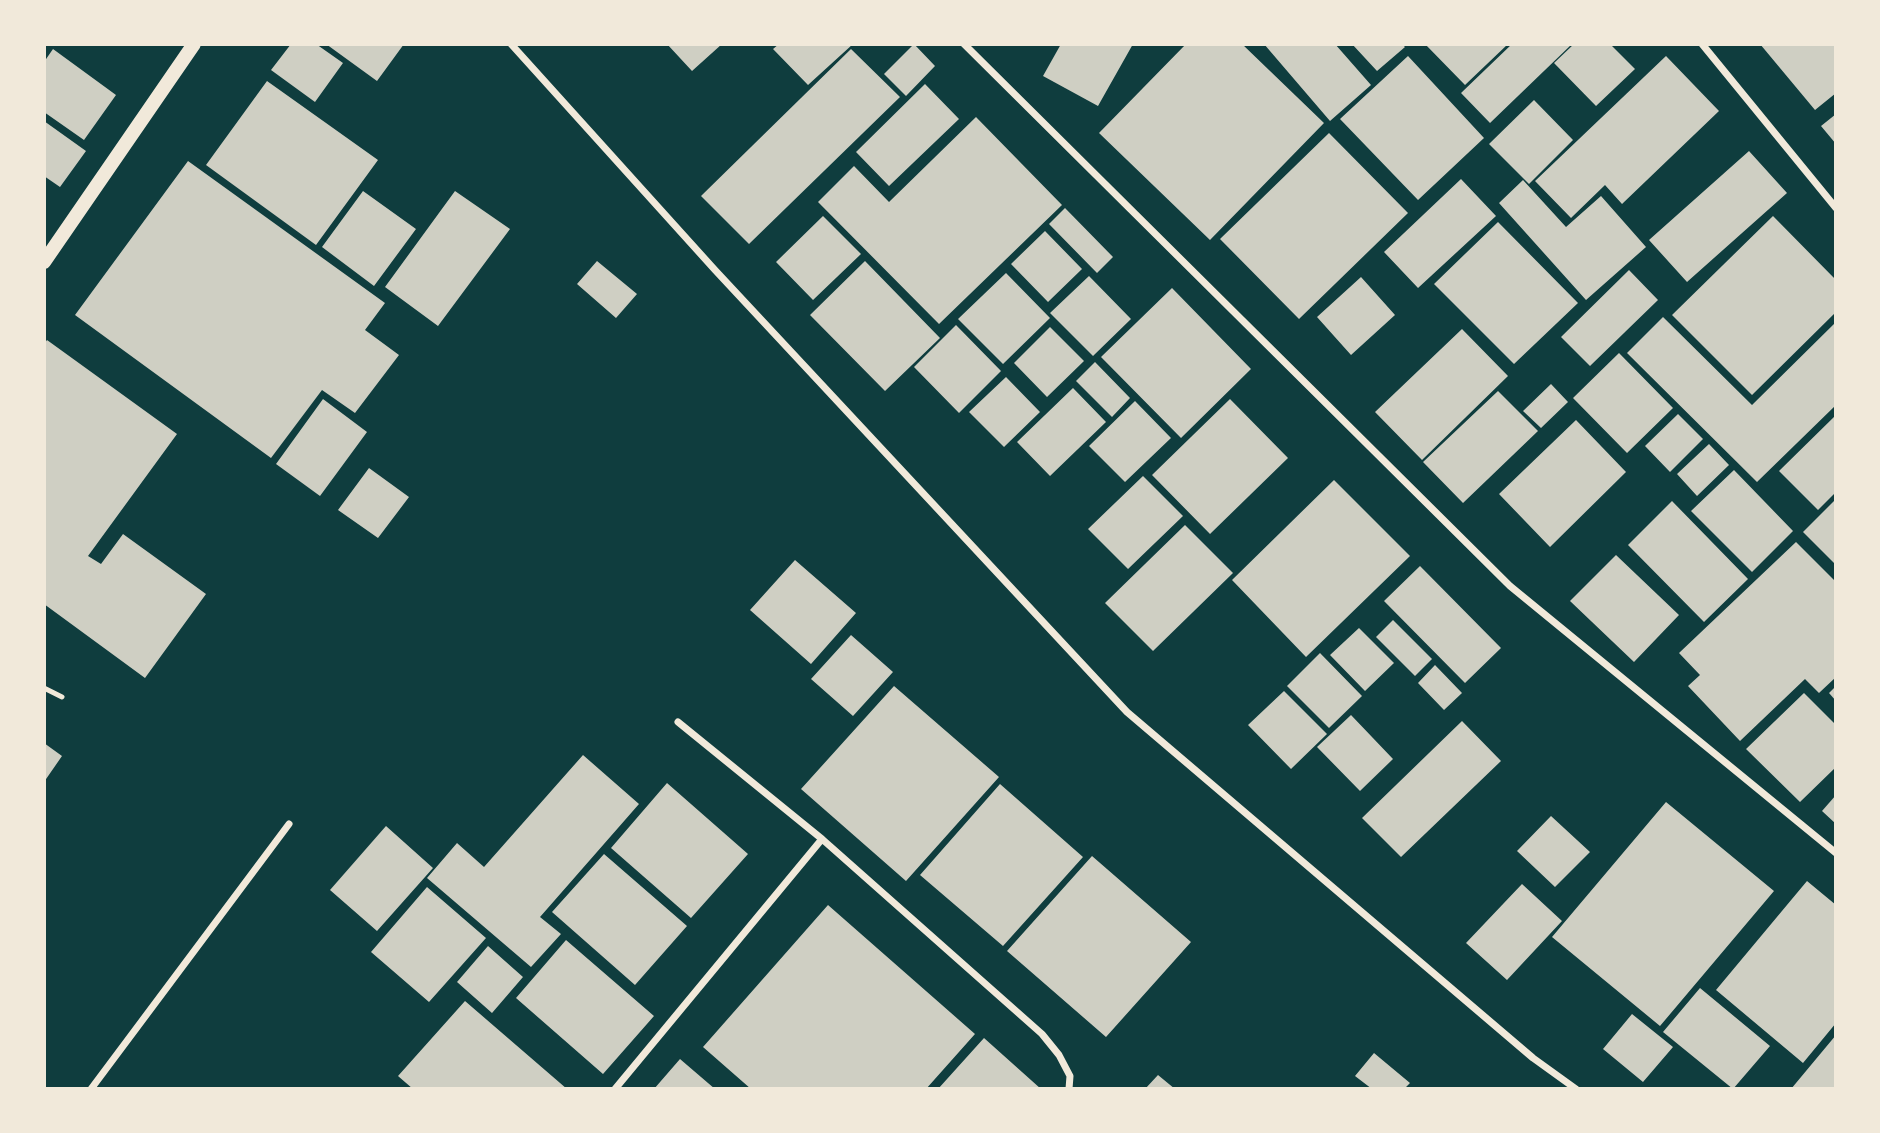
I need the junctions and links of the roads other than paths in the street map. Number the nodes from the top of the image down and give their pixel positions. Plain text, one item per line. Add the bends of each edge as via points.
1 (194, 44) edge
2 (511, 44) edge
3 (964, 44) edge
4 (1702, 44) edge
5 (1836, 208) edge
6 (44, 262) edge
7 (44, 688) edge
8 (62, 697) dead end
9 (678, 722) dead end
10 (289, 824) dead end
11 (822, 839) junction
12 (1836, 853) edge
13 (91, 1089) edge
14 (615, 1089) edge
15 (1069, 1089) edge
16 (1576, 1089) edge

1 - 6 main road
2 - 16 street via 1127,712 1533,1058
3 - 12 street via 1510,586
4 - 5 street
7 - 8 lane
9 - 11 street
10 - 13 street
11 - 14 street
11 - 15 street via 1042,1034 1070,1076

